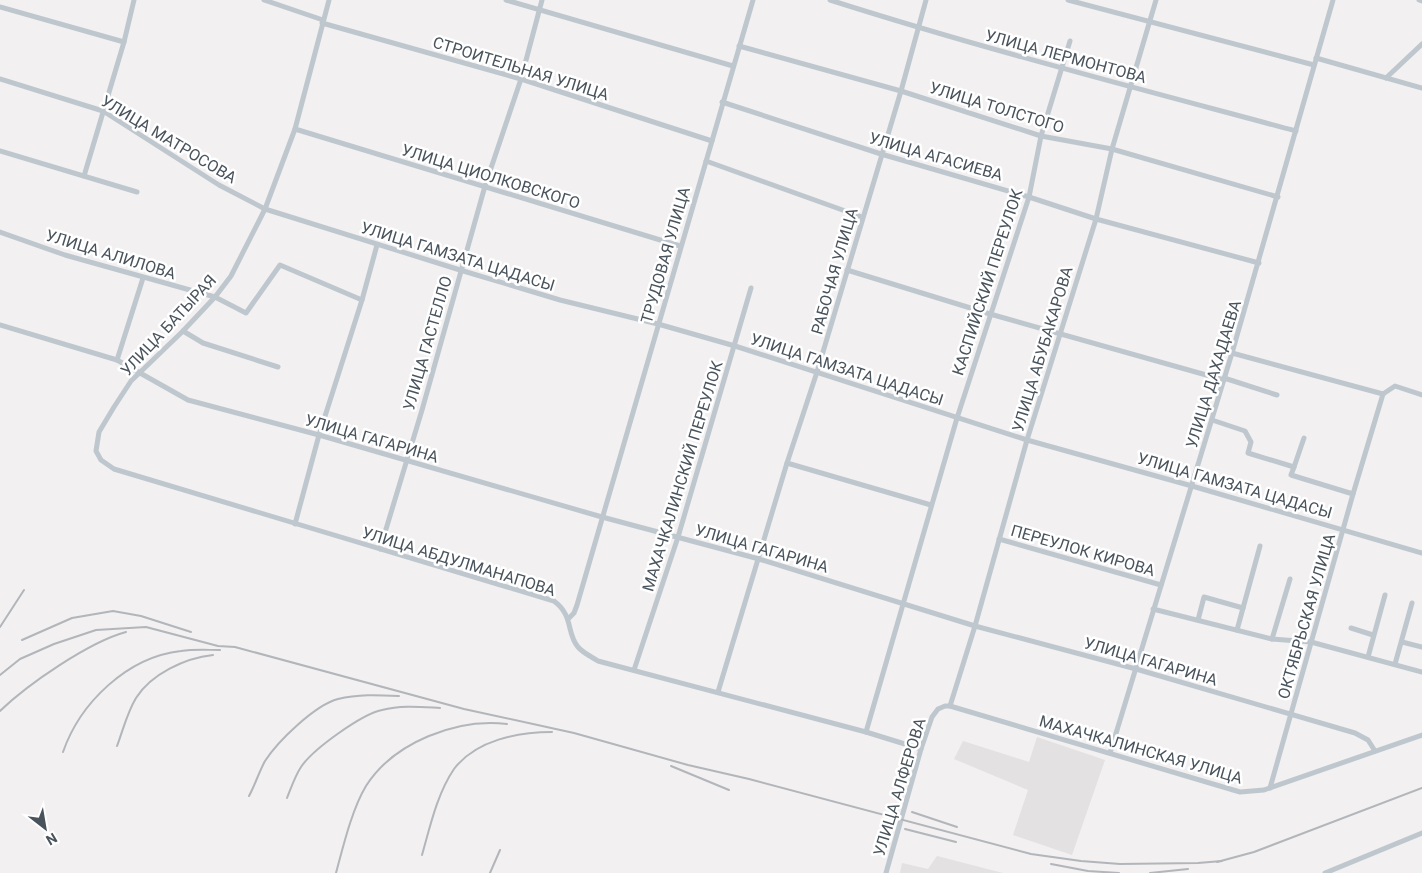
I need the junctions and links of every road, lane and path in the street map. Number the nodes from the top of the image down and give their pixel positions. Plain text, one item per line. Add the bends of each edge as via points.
1 (134, 0) edge
2 (264, 0) edge
3 (328, 0) edge
4 (506, 0) edge
5 (542, 0) edge
6 (753, 0) edge
7 (830, 0) edge
8 (926, 0) edge
9 (1068, 0) edge
10 (1156, 0) edge
11 (1332, 0) edge
12 (0, 8) edge
13 (539, 10) junction
14 (323, 22) junction
15 (1151, 22) junction
16 (917, 28) junction
17 (1070, 41) dead end
18 (124, 42) junction
19 (1422, 44) edge
20 (739, 46) junction
21 (1316, 58) junction
22 (1314, 65) junction
23 (733, 66) junction
24 (1061, 69) junction
25 (0, 78) edge
26 (1386, 78) junction
27 (521, 79) junction
28 (1131, 87) junction
29 (1422, 88) edge
30 (901, 91) junction
31 (722, 102) junction
32 (103, 111) junction
33 (295, 129) junction
34 (1296, 131) junction
35 (1042, 136) junction
36 (712, 141) junction
37 (1112, 150) junction
38 (0, 151) edge
39 (881, 154) junction
40 (706, 161) junction
41 (84, 176) junction
42 (485, 186) junction
43 (137, 192) dead end
44 (1029, 196) junction
45 (1278, 196) junction
46 (265, 209) junction
47 (862, 217) junction
48 (1096, 219) junction
49 (0, 232) edge
50 (377, 245) junction
51 (680, 246) junction
52 (1259, 263) junction
53 (460, 270) junction
54 (847, 270) junction
55 (143, 278) junction
56 (751, 288) dead end
57 (215, 297) junction
58 (362, 300) junction
59 (990, 314) junction
60 (658, 324) junction
61 (0, 325) edge
62 (184, 331) junction
63 (1060, 333) junction
64 (735, 346) junction
65 (1232, 353) junction
66 (117, 360) junction
67 (278, 367) dead end
68 (139, 372) junction
69 (817, 372) junction
70 (1224, 379) junction
71 (1383, 394) junction
72 (1277, 395) dead end
73 (1422, 395) edge
74 (957, 418) junction
75 (1212, 420) junction
76 (319, 435) junction
77 (1304, 438) dead end
78 (1027, 440) junction
79 (406, 461) junction
80 (787, 463) junction
81 (106, 465) joint
82 (1294, 467) junction
83 (1192, 486) junction
84 (1353, 494) junction
85 (931, 505) junction
86 (602, 517) junction
87 (295, 524) junction
88 (1344, 530) junction
89 (678, 537) junction
90 (999, 539) junction
91 (1260, 546) dead end
92 (380, 549) junction
93 (1422, 553) edge
94 (759, 559) junction
95 (1290, 579) dead end
96 (1161, 585) junction
97 (1385, 595) dead end
98 (903, 603) junction
99 (1412, 603) dead end
100 (1243, 608) junction
101 (1153, 609) junction
102 (568, 619) junction
103 (1198, 620) junction
104 (975, 626) junction
105 (1351, 628) dead end
106 (1237, 630) junction
107 (1373, 635) junction
108 (1272, 639) junction
109 (1312, 642) junction
110 (1402, 642) junction
111 (1422, 646) edge
112 (1368, 657) junction
113 (1395, 664) junction
114 (1136, 669) junction
115 (634, 670) junction
116 (1422, 672) edge
117 (718, 692) junction
118 (950, 706) junction
119 (1291, 715) junction
120 (866, 732) junction
121 (1422, 735) edge
122 (921, 749) junction
123 (1375, 751) junction
124 (1110, 753) junction
125 (1270, 788) junction
126 (1422, 833) edge
127 (886, 873) edge
128 (1326, 873) edge

1 - 18 street
2 - 14 street, СТРОИТЕЛЬНАЯ УЛИЦА
3 - 14 street, УЛИЦА БАТЫРАЯ
4 - 13 street
5 - 13 street, УЛИЦА ГАСТЕЛЛО
6 - 20 street, ТРУДОВАЯ УЛИЦА
7 - 16 street, УЛИЦА ЛЕРМОНТОВА
8 - 16 street, РАБОЧАЯ УЛИЦА
9 - 15 street
10 - 15 street, УЛИЦА АБУБАКАРОВА
11 - 21 street, УЛИЦА ДАХАДАЕВА
12 - 18 street
13 - 23 street
13 - 27 street, УЛИЦА ГАСТЕЛЛО
14 - 27 street, СТРОИТЕЛЬНАЯ УЛИЦА
14 - 33 street, УЛИЦА БАТЫРАЯ
15 - 22 street
15 - 28 street, УЛИЦА АБУБАКАРОВА
16 - 24 street, УЛИЦА ЛЕРМОНТОВА
16 - 30 street, РАБОЧАЯ УЛИЦА
17 - 24 street, КАСПИЙСКИЙ ПЕРЕУЛОК
18 - 32 street
19 - 26 street
20 - 23 street, ТРУДОВАЯ УЛИЦА
20 - 30 street, УЛИЦА ТОЛСТОГО
21 - 22 street, УЛИЦА ДАХАДАЕВА
21 - 26 street
22 - 34 street, УЛИЦА ДАХАДАЕВА
23 - 31 street, ТРУДОВАЯ УЛИЦА
24 - 28 street, УЛИЦА ЛЕРМОНТОВА
24 - 35 street, КАСПИЙСКИЙ ПЕРЕУЛОК
25 - 32 street, УЛИЦА МАТРОСОВА
26 - 29 street
27 - 36 street, СТРОИТЕЛЬНАЯ УЛИЦА
27 - 42 street, УЛИЦА ГАСТЕЛЛО
28 - 34 street, УЛИЦА ЛЕРМОНТОВА
28 - 37 street, УЛИЦА АБУБАКАРОВА
30 - 35 street, УЛИЦА ТОЛСТОГО
30 - 39 street, РАБОЧАЯ УЛИЦА
31 - 36 street, ТРУДОВАЯ УЛИЦА
31 - 39 street, УЛИЦА АГАСИЕВА
32 - 41 street
32 - 46 street, УЛИЦА МАТРОСОВА via 219,185
33 - 42 street, УЛИЦА ЦИОЛКОВСКОГО
33 - 46 street, УЛИЦА БАТЫРАЯ
34 - 45 street, УЛИЦА ДАХАДАЕВА
35 - 37 street, УЛИЦА ТОЛСТОГО
35 - 44 street, КАСПИЙСКИЙ ПЕРЕУЛОК
36 - 40 street, ТРУДОВАЯ УЛИЦА
37 - 45 street, УЛИЦА ТОЛСТОГО
37 - 48 street, УЛИЦА АБУБАКАРОВА
38 - 41 street
39 - 44 street, УЛИЦА АГАСИЕВА
39 - 47 street, РАБОЧАЯ УЛИЦА
40 - 47 street
40 - 51 street, ТРУДОВАЯ УЛИЦА
41 - 43 street
42 - 51 street, УЛИЦА ЦИОЛКОВСКОГО
42 - 53 street, УЛИЦА ГАСТЕЛЛО
44 - 48 street, УЛИЦА АГАСИЕВА
44 - 59 street, КАСПИЙСКИЙ ПЕРЕУЛОК
45 - 52 street, УЛИЦА ДАХАДАЕВА
46 - 50 street, УЛИЦА ГАМЗАТА ЦАДАСЫ
46 - 57 street, УЛИЦА БАТЫРАЯ via 231,276
47 - 54 street, РАБОЧАЯ УЛИЦА
48 - 52 street, УЛИЦА АГАСИЕВА
48 - 63 street, УЛИЦА АБУБАКАРОВА
49 - 55 street, УЛИЦА АЛИЛОВА
50 - 53 street, УЛИЦА ГАМЗАТА ЦАДАСЫ
50 - 58 street
51 - 60 street, ТРУДОВАЯ УЛИЦА
52 - 65 street, УЛИЦА ДАХАДАЕВА
53 - 60 street, УЛИЦА ГАМЗАТА ЦАДАСЫ via 560,300
53 - 79 street, УЛИЦА ГАСТЕЛЛО
54 - 59 street
54 - 69 street, РАБОЧАЯ УЛИЦА
55 - 57 street, УЛИЦА АЛИЛОВА
55 - 66 street
56 - 64 street, МАХАЧКАЛИНСКИЙ ПЕРЕУЛОК
57 - 58 street, УЛИЦА АЛИЛОВА via 246,312 280,265
57 - 62 street, УЛИЦА БАТЫРАЯ
58 - 76 street
59 - 63 street
59 - 74 street, КАСПИЙСКИЙ ПЕРЕУЛОК
60 - 64 street, УЛИЦА ГАМЗАТА ЦАДАСЫ
60 - 86 street, ТРУДОВАЯ УЛИЦА
61 - 66 street, УЛИЦА ГАГАРИНА
62 - 67 street via 203,342
62 - 68 street, УЛИЦА БАТЫРАЯ
63 - 70 street
63 - 78 street, УЛИЦА АБУБАКАРОВА
64 - 69 street, УЛИЦА ГАМЗАТА ЦАДАСЫ
64 - 89 street, МАХАЧКАЛИНСКИЙ ПЕРЕУЛОК
65 - 70 street, УЛИЦА ДАХАДАЕВА
65 - 71 street
66 - 68 street, УЛИЦА ГАГАРИНА
68 - 76 street, УЛИЦА ГАГАРИНА via 188,400
68 - 81 street, УЛИЦА БАТЫРАЯ via 99,432 96,451
69 - 74 street, УЛИЦА ГАМЗАТА ЦАДАСЫ
69 - 80 street, РАБОЧАЯ УЛИЦА
70 - 72 street
70 - 75 street, УЛИЦА ДАХАДАЕВА
71 - 73 street via 1395,386
71 - 84 street, ОКТЯБРЬСКАЯ УЛИЦА
74 - 78 street, УЛИЦА ГАМЗАТА ЦАДАСЫ
74 - 85 street, КАСПИЙСКИЙ ПЕРЕУЛОК
75 - 82 street via 1245,431 1250,442 1248,453
75 - 83 street, УЛИЦА ДАХАДАЕВА
76 - 79 street, УЛИЦА ГАГАРИНА
76 - 87 street
77 - 82 street
78 - 83 street, УЛИЦА ГАМЗАТА ЦАДАСЫ
78 - 90 street, УЛИЦА АБУБАКАРОВА
79 - 86 street, УЛИЦА ГАГАРИНА
79 - 92 street, УЛИЦА ГАСТЕЛЛО
80 - 85 street
80 - 94 street, РАБОЧАЯ УЛИЦА
81 - 87 street, УЛИЦА АБДУЛМАНАПОВА
82 - 84 street via 1291,475
83 - 88 street, УЛИЦА ГАМЗАТА ЦАДАСЫ
83 - 96 street, УЛИЦА ДАХАДАЕВА
84 - 88 street, ОКТЯБРЬСКАЯ УЛИЦА
85 - 98 street, КАСПИЙСКИЙ ПЕРЕУЛОК
86 - 89 street, УЛИЦА ГАГАРИНА
86 - 102 street, ТРУДОВАЯ УЛИЦА via 578,605
87 - 92 street, УЛИЦА АБДУЛМАНАПОВА
88 - 93 street, УЛИЦА ГАМЗАТА ЦАДАСЫ
88 - 109 street, ОКТЯБРЬСКАЯ УЛИЦА
89 - 94 street, УЛИЦА ГАГАРИНА
89 - 115 street, МАХАЧКАЛИНСКИЙ ПЕРЕУЛОК
90 - 96 street, ПЕРЕУЛОК КИРОВА
90 - 104 street, УЛИЦА АБУБАКАРОВА
91 - 100 street
92 - 102 street, УЛИЦА АБДУЛМАНАПОВА via 544,598 560,606
94 - 98 street, УЛИЦА ГАГАРИНА
94 - 117 street, РАБОЧАЯ УЛИЦА
95 - 108 street
96 - 101 street, УЛИЦА ДАХАДАЕВА
97 - 107 street
98 - 104 street, УЛИЦА ГАГАРИНА
98 - 120 street, КАСПИЙСКИЙ ПЕРЕУЛОК
99 - 110 street
100 - 103 street via 1204,597
100 - 106 street
101 - 103 street
101 - 114 street, УЛИЦА ДАХАДАЕВА
102 - 115 street, УЛИЦА АБДУЛМАНАПОВА via 579,648 598,661
103 - 106 street
104 - 114 street, УЛИЦА ГАГАРИНА
104 - 118 street, УЛИЦА АБУБАКАРОВА
105 - 107 street
106 - 108 street
107 - 112 street
108 - 109 street
109 - 112 street
109 - 119 street, ОКТЯБРЬСКАЯ УЛИЦА
110 - 111 street
110 - 113 street
112 - 113 street
113 - 116 street
114 - 119 street, УЛИЦА ГАГАРИНА
114 - 124 street, УЛИЦА ДАХАДАЕВА
115 - 117 street, УЛИЦА АБДУЛМАНАПОВА
117 - 120 street, УЛИЦА АБДУЛМАНАПОВА
118 - 122 street, УЛИЦА АЛФЕРОВА via 938,709 932,717
118 - 124 street, МАХАЧКАЛИНСКАЯ УЛИЦА
119 - 123 street, УЛИЦА ГАГАРИНА via 1360,735
119 - 125 street, ОКТЯБРЬСКАЯ УЛИЦА
120 - 122 street, УЛИЦА АБДУЛМАНАПОВА
121 - 123 street, МАХАЧКАЛИНСКАЯ УЛИЦА
122 - 127 street, УЛИЦА АЛФЕРОВА
123 - 125 street, МАХАЧКАЛИНСКАЯ УЛИЦА
124 - 125 street, МАХАЧКАЛИНСКАЯ УЛИЦА via 1240,792
126 - 128 street

